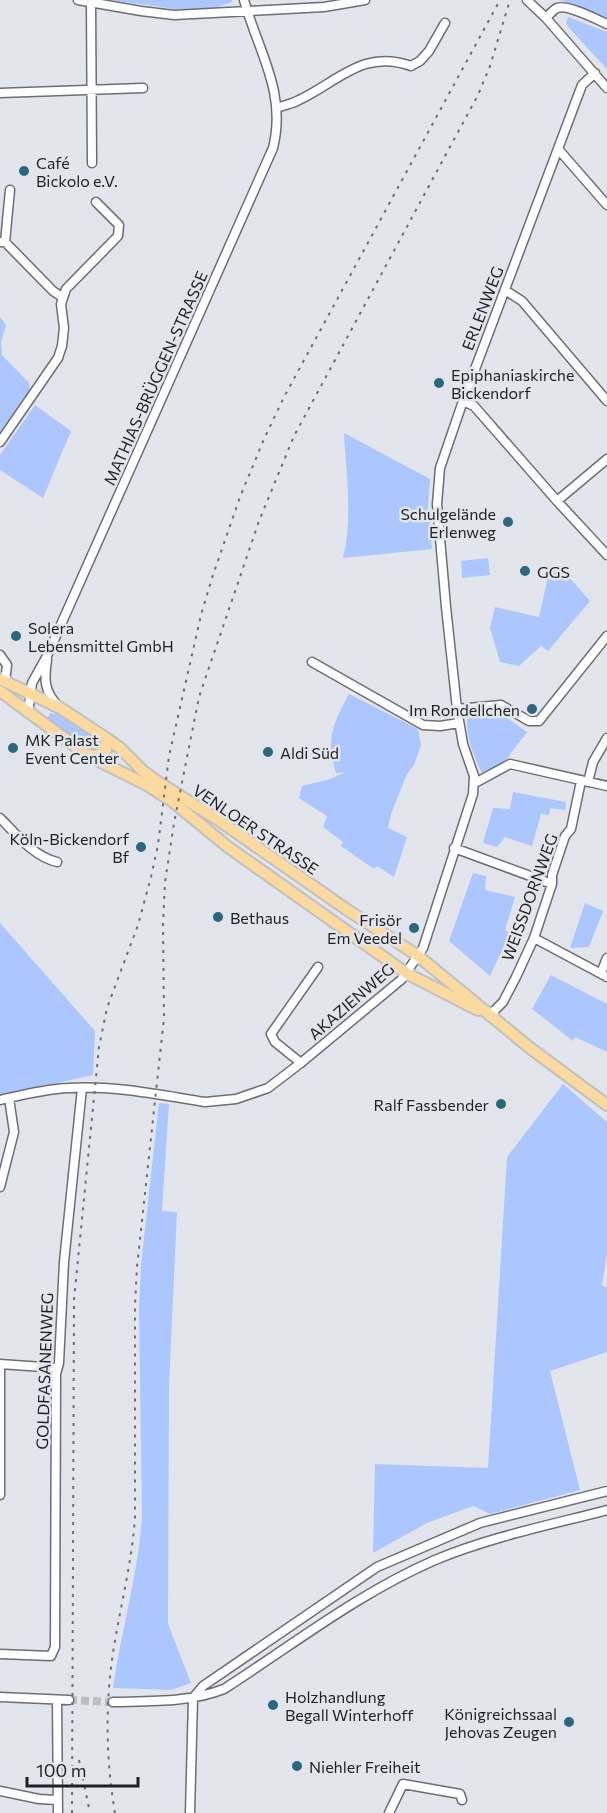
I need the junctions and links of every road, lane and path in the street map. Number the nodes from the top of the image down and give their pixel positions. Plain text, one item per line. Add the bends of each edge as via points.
1 (78, 0) edge
2 (244, 0) edge
3 (365, 0) edge
4 (527, 0) edge
5 (91, 2) junction
6 (247, 11) junction
7 (546, 18) junction
8 (445, 23) dead end
9 (607, 24) edge
10 (595, 73) junction
11 (143, 88) dead end
12 (607, 88) edge
13 (92, 90) junction
14 (0, 93) edge
15 (277, 108) junction
16 (558, 150) junction
17 (92, 163) dead end
18 (10, 190) dead end
19 (96, 202) dead end
20 (607, 205) edge
21 (2, 242) edge
22 (505, 290) junction
23 (62, 297) junction
24 (463, 401) junction
25 (607, 401) edge
26 (0, 442) edge
27 (607, 459) edge
28 (557, 501) junction
29 (607, 555) edge
30 (607, 636) edge
31 (0, 655) edge
32 (48, 656) junction
33 (312, 662) dead end
34 (2, 684) edge
35 (30, 693) junction
36 (62, 709) junction
37 (457, 709) junction
38 (28, 713) junction
39 (44, 723) junction
40 (459, 723) junction
41 (106, 738) junction
42 (607, 738) edge
43 (87, 754) junction
44 (585, 781) junction
45 (475, 783) junction
46 (607, 786) edge
47 (0, 818) edge
48 (454, 848) junction
49 (57, 862) dead end
50 (552, 884) junction
51 (534, 938) junction
52 (417, 956) junction
53 (607, 958) edge
54 (318, 967) dead end
55 (406, 973) junction
56 (604, 975) edge
57 (489, 1016) junction
58 (301, 1063) junction
59 (82, 1088) junction
60 (5, 1099) edge
61 (607, 1106) edge
62 (0, 1187) edge
63 (0, 1364) edge
64 (57, 1368) junction
65 (0, 1480) edge
66 (607, 1491) edge
67 (0, 1495) edge
68 (607, 1510) edge
69 (301, 1618) junction
70 (310, 1631) junction
71 (0, 1654) edge
72 (0, 1698) edge
73 (193, 1698) junction
74 (57, 1700) junction
75 (69, 1700) tunnel mouth
76 (112, 1701) tunnel mouth
77 (0, 1791) edge
78 (57, 1800) junction
79 (462, 1800) dead end
80 (58, 1813) edge
81 (190, 1813) edge
82 (389, 1813) edge

1 - 5 street
2 - 6 street, MATHIAS-BRÜGGEN-STRASSE
3 - 6 street via 324,7
4 - 7 street
5 - 6 street via 174,15
5 - 13 street
6 - 15 street, MATHIAS-BRÜGGEN-STRASSE via 269,67
7 - 9 street via 560,7
7 - 10 street
8 - 15 street via 420,62 411,66 382,60 365,64 298,101
10 - 12 street
10 - 16 street, ERLENWEG via 582,85
11 - 13 street
13 - 14 street
13 - 17 street
15 - 32 street, MATHIAS-BRÜGGEN-STRASSE via 277,132 270,158
16 - 20 street
16 - 22 street, ERLENWEG
18 - 21 street
19 - 23 street via 119,225 118,236
21 - 23 street
22 - 24 street, ERLENWEG
22 - 25 street via 522,301
23 - 26 street via 64,328 58,358
24 - 28 street via 474,406
24 - 37 street, ERLENWEG via 440,468 437,504
27 - 28 street
28 - 29 street
30 - 37 street via 539,720 529,721 501,705
31 - 34 street via 7,665
32 - 35 street, MATHIAS-BRÜGGEN-STRASSE
32 - 36 street, MATHIAS-BRÜGGEN-STRASSE via 45,683
33 - 40 street via 423,725
34 - 35 main road, VENLOER STRASSE
34 - 38 main road, VENLOER STRASSE
35 - 36 main road, VENLOER STRASSE
35 - 38 street, MATHIAS-BRÜGGEN-STRASSE
36 - 39 main road via 44,712
36 - 41 main road, VENLOER STRASSE
37 - 40 street
38 - 39 main road, VENLOER STRASSE
39 - 43 main road, VENLOER STRASSE
40 - 45 street
41 - 43 main road via 106,750 96,756
41 - 52 main road, VENLOER STRASSE via 158,782
42 - 44 street, WEISSDORNWEG
43 - 55 main road, VENLOER STRASSE via 172,801 228,847
44 - 45 street via 510,764
44 - 46 street
44 - 50 street, WEISSDORNWEG
45 - 48 street, AKAZIENWEG
47 - 49 street via 35,852
48 - 50 street
48 - 52 street, AKAZIENWEG via 423,948
50 - 51 street, WEISSDORNWEG
51 - 56 street
51 - 57 street, WEISSDORNWEG via 503,1002
52 - 55 street, AKAZIENWEG
52 - 57 main road, VENLOER STRASSE
53 - 56 street
54 - 58 street via 271,1034
55 - 57 main road, VENLOER STRASSE
55 - 58 street, AKAZIENWEG
57 - 61 main road, VENLOER STRASSE
58 - 59 street, AKAZIENWEG via 268,1088 222,1101
59 - 60 street, AKAZIENWEG
59 - 64 street, GOLDFASANENWEG
60 - 62 street via 14,1132
63 - 64 street
63 - 65 street
64 - 71 street, GOLDFASANENWEG via 55,1647 51,1656
65 - 67 street
66 - 69 street via 480,1523 434,1542 374,1569
68 - 70 street via 438,1559 376,1589
69 - 70 street
69 - 73 street via 203,1686
70 - 73 street via 224,1689
72 - 74 street
73 - 76 street
73 - 81 street
74 - 75 street
74 - 78 street
77 - 78 street
78 - 80 street
79 - 82 street via 460,1794 403,1784

